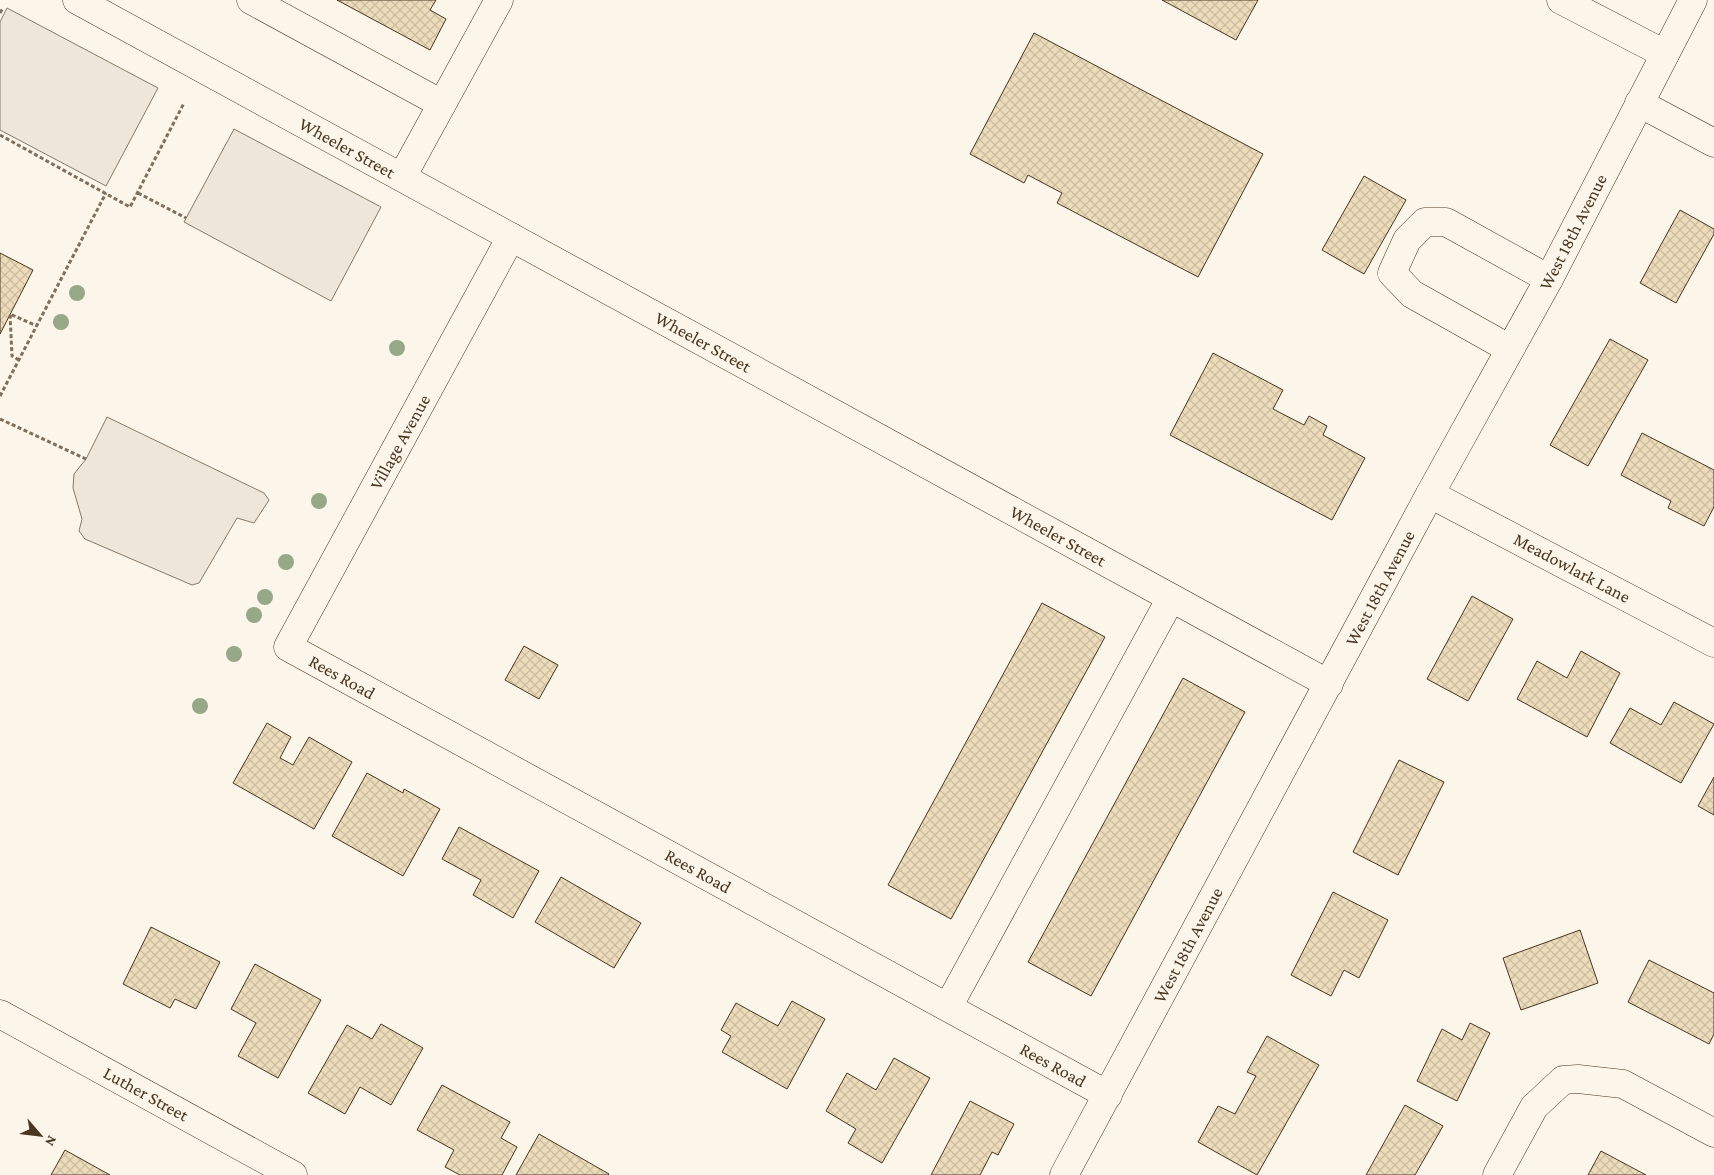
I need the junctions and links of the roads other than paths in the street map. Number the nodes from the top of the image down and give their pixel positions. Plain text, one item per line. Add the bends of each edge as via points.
1 (76, 0) edge
2 (251, 0) edge
3 (500, 0) edge
4 (1561, 0) edge
5 (1693, 0) edge
6 (1664, 54) junction
7 (1639, 103) junction
8 (442, 104) junction
9 (1714, 143) edge
10 (402, 177) junction
11 (511, 237) junction
12 (1548, 279) junction
13 (1510, 350) junction
14 (1430, 494) junction
15 (1171, 598) junction
16 (1714, 643) edge
17 (288, 647) joint
18 (1329, 684) junction
19 (948, 1007) junction
20 (0, 1014) edge
21 (1108, 1095) junction
22 (1714, 1133) edge
23 (292, 1175) edge
24 (1064, 1175) edge
25 (1497, 1175) edge

1 - 10 street, Wheeler Street
2 - 8 street
3 - 8 street
4 - 6 street
5 - 6 street, West 18th Avenue
6 - 7 street, West 18th Avenue
7 - 9 street
7 - 12 street, West 18th Avenue
8 - 10 street
10 - 11 street, Wheeler Street
11 - 15 street, Wheeler Street
11 - 17 street, Village Avenue
12 - 13 street, West 18th Avenue
12 - 13 street via 1446,222 1425,222 1407,240 1392,273 1412,294
13 - 14 street, West 18th Avenue
14 - 16 street, Meadowlark Lane
14 - 18 street, West 18th Avenue
15 - 18 street, Wheeler Street
15 - 19 street
17 - 19 street, Rees Road
18 - 21 street, West 18th Avenue
19 - 21 street, Rees Road
20 - 23 street, Luther Street
21 - 24 street, West 18th Avenue
22 - 25 street via 1624,1084 1563,1080 1534,1107

